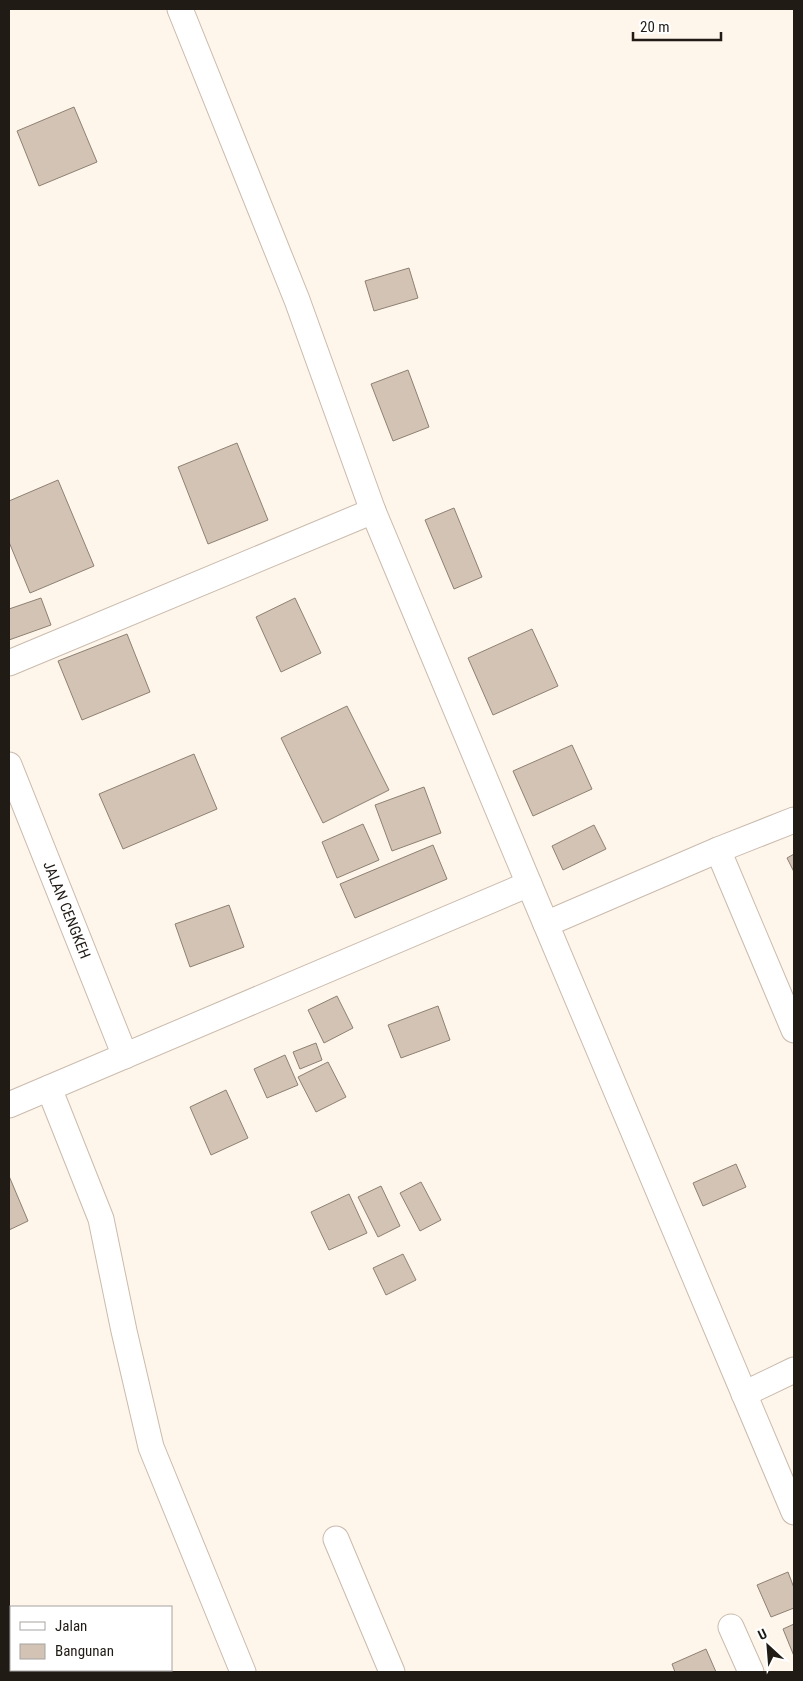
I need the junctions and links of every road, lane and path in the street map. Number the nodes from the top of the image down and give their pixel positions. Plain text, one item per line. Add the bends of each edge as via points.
1 (180, 9) edge
2 (373, 511) junction
3 (9, 663) edge
4 (9, 765) edge
5 (794, 820) edge
6 (718, 850) junction
7 (529, 884) junction
8 (546, 924) junction
9 (794, 1030) edge
10 (125, 1056) junction
11 (50, 1088) junction
12 (9, 1105) edge
13 (794, 1370) edge
14 (744, 1394) junction
15 (794, 1512) edge
16 (336, 1539) dead end
17 (731, 1627) dead end
18 (243, 1672) edge
19 (392, 1672) edge
20 (751, 1672) edge

1 - 2 street via 297,300
2 - 3 street
2 - 7 street
4 - 10 street, JALAN CENGKEH
5 - 6 street
6 - 8 street
6 - 9 street
7 - 8 street
7 - 10 street
8 - 14 street
10 - 11 street
11 - 12 street
11 - 18 street via 101,1219 152,1447
13 - 14 street
14 - 15 street
16 - 19 street
17 - 20 street

